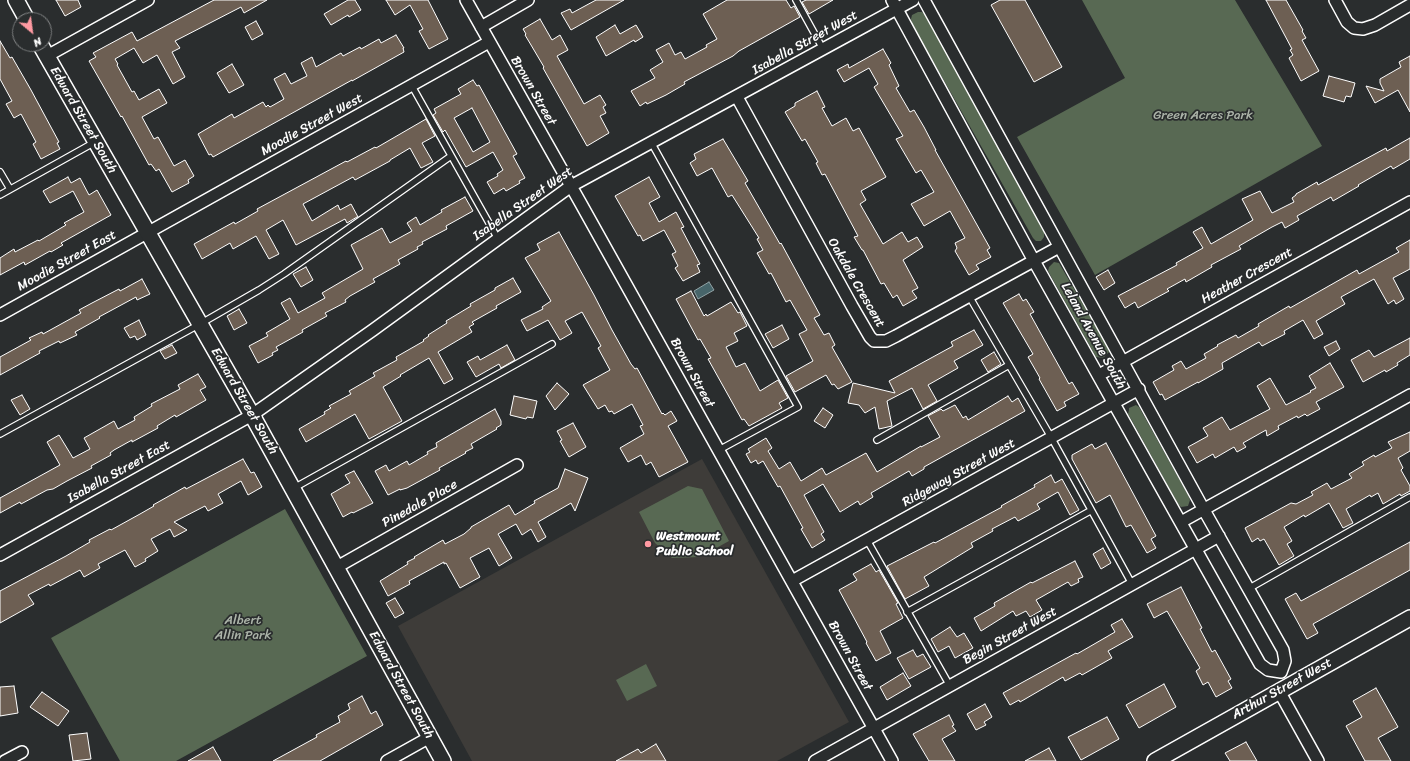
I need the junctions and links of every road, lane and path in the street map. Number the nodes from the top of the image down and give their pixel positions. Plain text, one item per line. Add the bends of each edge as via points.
1 (16, 0) edge
2 (148, 0) edge
3 (466, 0) edge
4 (528, 0) edge
5 (796, 0) edge
6 (913, 0) edge
7 (924, 0) edge
8 (1335, 0) edge
9 (895, 4) edge
10 (1410, 5) edge
11 (23, 12) edge
12 (481, 27) junction
13 (489, 42) junction
14 (52, 46) edge
15 (823, 50) junction
16 (45, 52) edge
17 (412, 86) junction
18 (737, 96) junction
19 (96, 142) junction
20 (651, 142) junction
21 (451, 156) junction
22 (0, 172) edge
23 (571, 186) junction
24 (10, 189) junction
25 (0, 195) edge
26 (1410, 202) edge
27 (148, 232) junction
28 (498, 239) junction
29 (1059, 247) junction
30 (1034, 261) junction
31 (969, 296) junction
32 (0, 315) edge
33 (200, 324) junction
34 (552, 344) dead end
35 (1123, 361) junction
36 (1009, 365) junction
37 (1099, 375) junction
38 (1138, 389) junction
39 (1410, 395) edge
40 (1114, 402) junction
41 (252, 415) junction
42 (0, 434) edge
43 (1051, 437) junction
44 (877, 440) dead end
45 (719, 450) junction
46 (517, 465) dead end
47 (293, 488) junction
48 (1410, 497) edge
49 (1204, 510) junction
50 (1090, 511) junction
51 (1181, 522) junction
52 (1219, 536) junction
53 (867, 540) junction
54 (1196, 549) junction
55 (0, 554) edge
56 (337, 567) junction
57 (792, 581) junction
58 (1132, 584) junction
59 (1248, 589) junction
60 (907, 612) junction
61 (1410, 618) edge
62 (1281, 672) junction
63 (950, 686) junction
64 (1284, 688) junction
65 (873, 728) junction
66 (430, 737) junction
67 (22, 752) dead end
68 (5, 761) edge
69 (387, 761) edge
70 (443, 761) edge
71 (815, 761) edge
72 (892, 761) edge
73 (1155, 761) edge
74 (1318, 761) edge

1 - 11 main road
2 - 14 street
3 - 12 street, Brown Street
4 - 12 street
5 - 15 lane
6 - 9 street, Isabella Street West
7 - 29 street, Leland Avenue South
8 - 10 street via 1347,22 1354,28 1363,29
9 - 15 street, Isabella Street West
9 - 30 street, Leland Avenue South
12 - 13 street, Brown Street
13 - 17 street, Moodie Street West
13 - 23 street, Brown Street
15 - 18 street, Isabella Street West
16 - 19 main road, Edward Street South
17 - 21 lane
17 - 27 street, Moodie Street West
18 - 20 street, Isabella Street West
18 - 31 street, Oakdale Crescent via 870,337 886,341
19 - 24 lane
19 - 27 main road, Edward Street South
20 - 23 street, Isabella Street West
20 - 45 lane via 798,406
21 - 28 lane
21 - 33 lane via 284,274
22 - 24 lane
23 - 28 street, Isabella Street West
23 - 45 street, Brown Street
24 - 25 lane
26 - 35 street, Heather Crescent
27 - 32 street, Moodie Street East
27 - 33 main road, Edward Street South
28 - 41 street, Isabella Street West
29 - 30 street, Oakdale Crescent
29 - 35 street, Leland Avenue South
30 - 31 street, Oakdale Crescent
30 - 37 street, Leland Avenue South
31 - 36 lane
33 - 41 main road, Edward Street South
33 - 42 lane
34 - 47 lane
35 - 37 street, Heather Crescent
35 - 38 street, Leland Avenue South
36 - 43 lane
36 - 44 lane
37 - 40 street, Leland Avenue South
38 - 40 street, Ridgeway Street West
38 - 49 street, Leland Avenue South
39 - 49 street
40 - 43 street, Ridgeway Street West
40 - 51 street, Leland Avenue South
41 - 47 main road, Edward Street South
41 - 55 street, Isabella Street East
43 - 50 lane
43 - 53 street, Ridgeway Street West
45 - 57 street, Brown Street
46 - 56 street, Pinedale Place
47 - 56 main road, Edward Street South
48 - 59 lane
49 - 51 street
49 - 52 street, Leland Avenue South
50 - 58 lane
50 - 60 lane
51 - 54 street, Leland Avenue South
52 - 54 street, Begin Street West
52 - 59 street, Leland Avenue South
53 - 57 street, Ridgeway Street West
53 - 60 lane
54 - 58 street, Begin Street West
54 - 62 street, Leland Avenue South via 1260,664 1268,670
56 - 66 main road, Edward Street South
57 - 65 street, Brown Street
58 - 63 street, Begin Street West
59 - 62 street, Leland Avenue South via 1283,650 1285,661
60 - 63 lane
61 - 64 main road, Arthur Street West
62 - 64 street
63 - 65 street, Begin Street West
64 - 73 main road, Arthur Street West
64 - 74 street
65 - 71 street, Begin Street West
65 - 72 street, Brown Street
66 - 69 street
66 - 70 main road, Edward Street South
67 - 68 street

